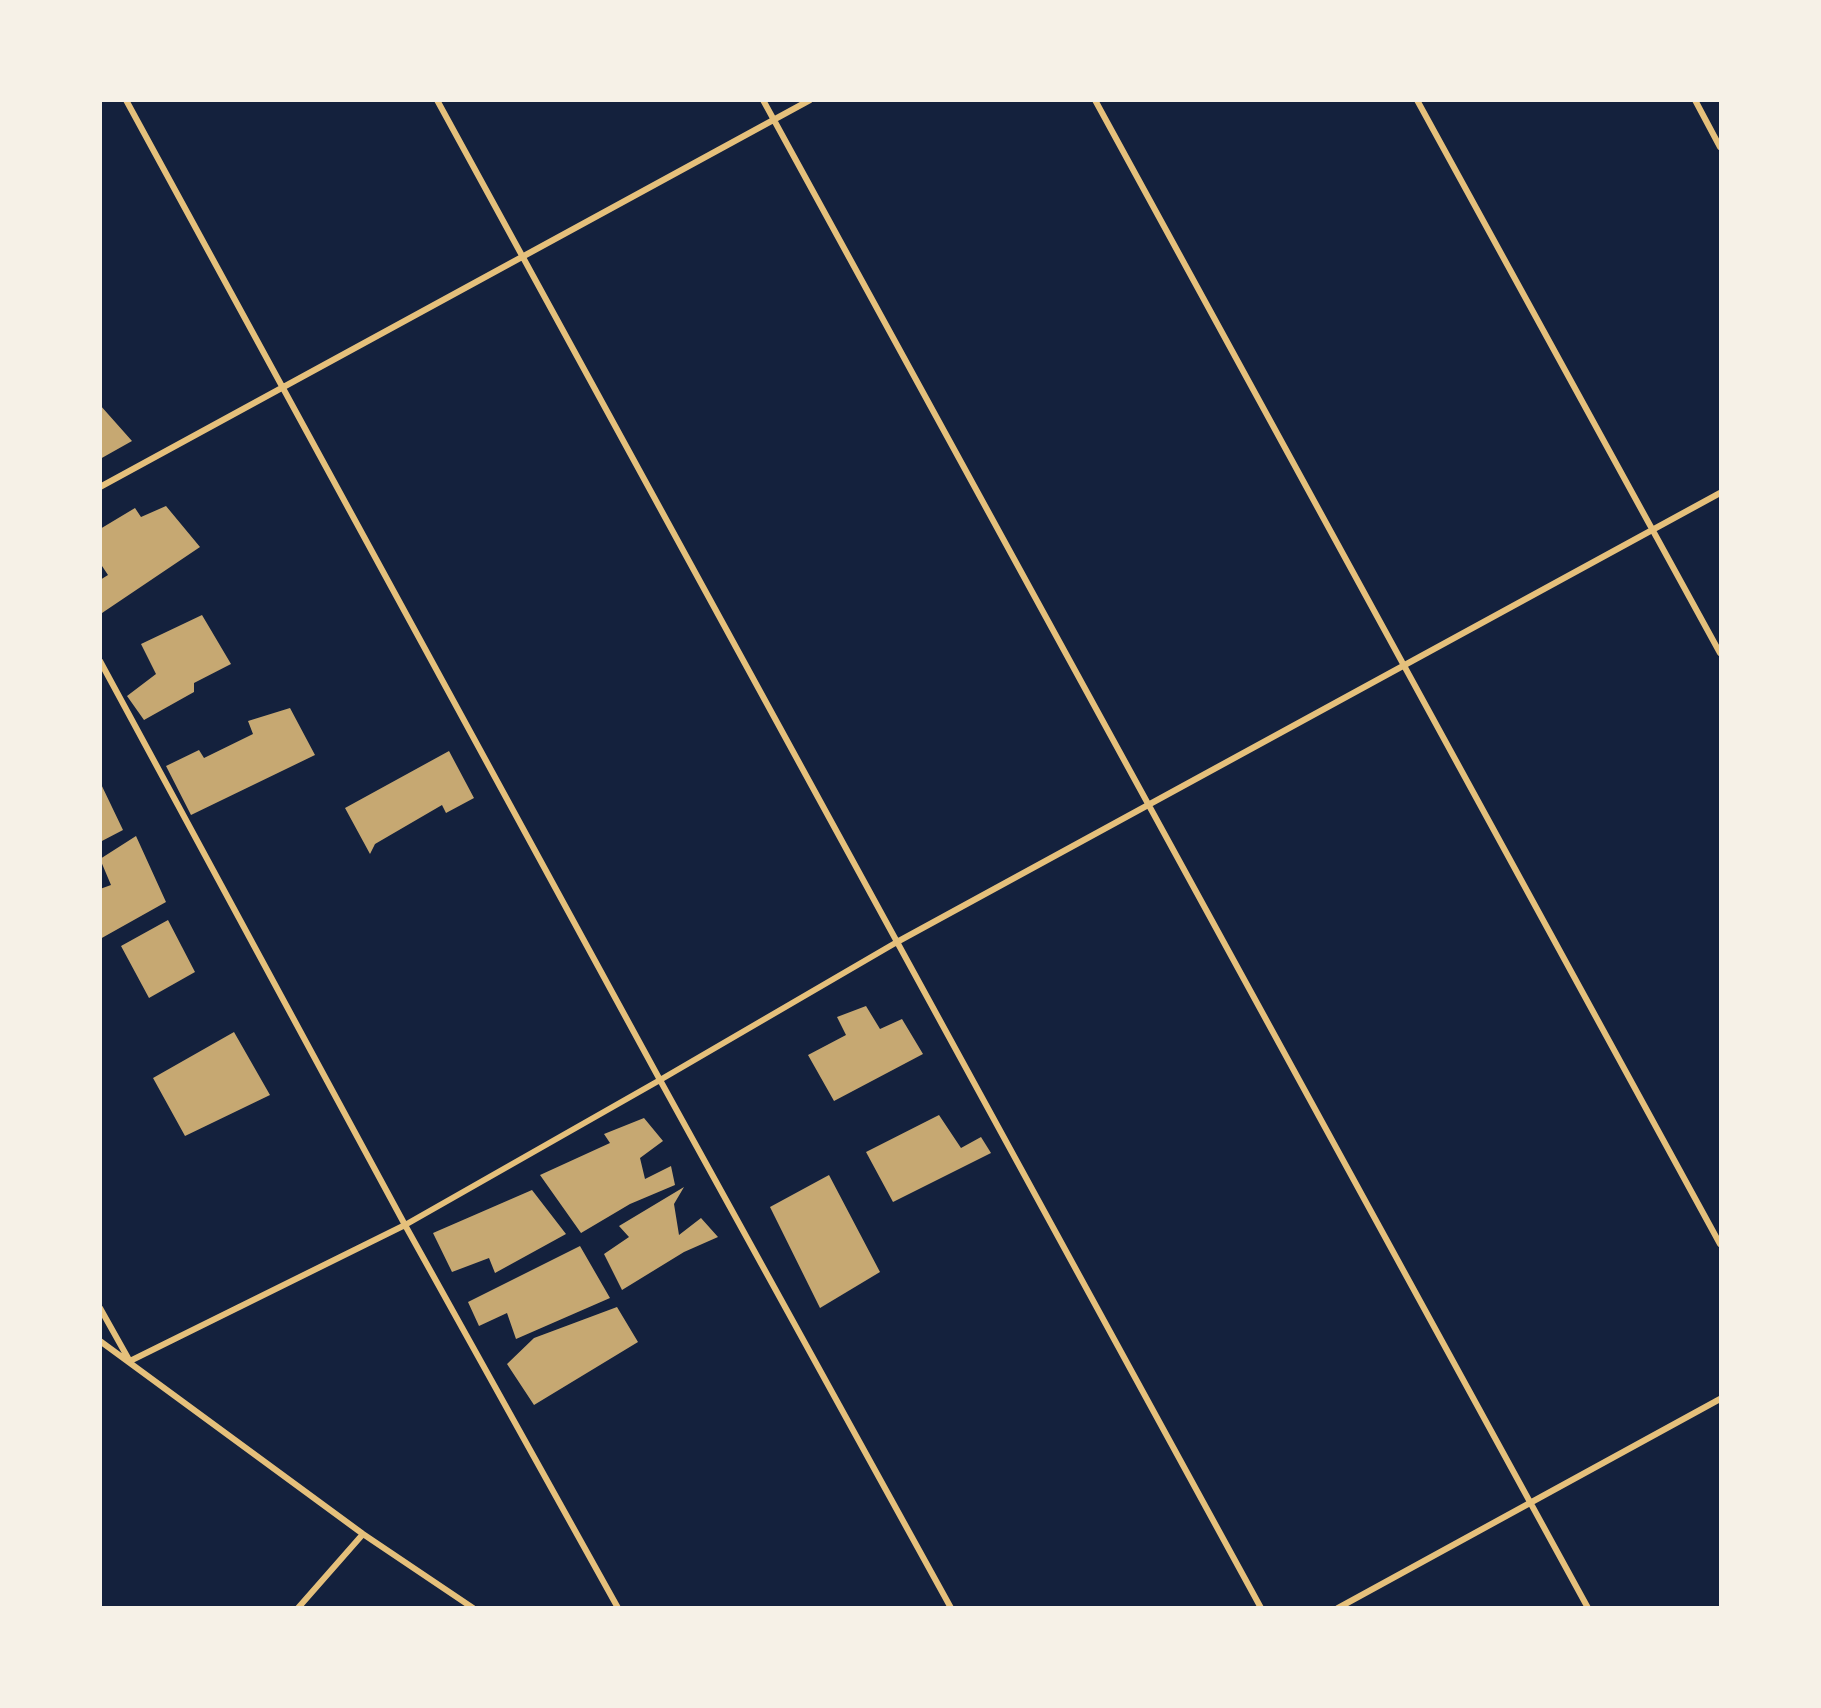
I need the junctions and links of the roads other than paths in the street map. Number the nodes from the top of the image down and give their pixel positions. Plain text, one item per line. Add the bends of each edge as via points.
1 (126, 100) edge
2 (437, 100) edge
3 (763, 100) edge
4 (810, 100) edge
5 (1095, 100) edge
6 (1417, 100) edge
7 (1695, 100) edge
8 (774, 120) junction
9 (1720, 147) edge
10 (522, 257) junction
11 (283, 387) junction
12 (100, 487) edge
13 (1720, 493) edge
14 (1652, 530) junction
15 (1720, 653) edge
16 (100, 661) edge
17 (1404, 665) junction
18 (1149, 804) junction
19 (897, 942) junction
20 (660, 1080) junction
21 (405, 1225) junction
22 (1720, 1244) edge
23 (100, 1308) edge
24 (100, 1341) edge
25 (130, 1361) junction
26 (1720, 1399) edge
27 (1531, 1503) junction
28 (363, 1534) junction
29 (298, 1608) edge
30 (473, 1608) edge
31 (618, 1608) edge
32 (951, 1608) edge
33 (1261, 1608) edge
34 (1338, 1608) edge
35 (1588, 1608) edge

1 - 11 street
2 - 10 street
3 - 8 street
4 - 8 street
5 - 17 street
6 - 14 street
7 - 9 street
8 - 10 street
8 - 18 street
10 - 11 street
10 - 19 street
11 - 12 street
11 - 20 street
13 - 14 street
14 - 15 street
14 - 17 street
16 - 21 street
17 - 18 street
17 - 22 street
18 - 19 street
18 - 27 street
19 - 20 street
19 - 33 street
20 - 21 street
20 - 32 street
21 - 25 street
21 - 31 street
23 - 25 street
24 - 25 street
25 - 28 street
26 - 27 street
27 - 34 street
27 - 35 street
28 - 29 street
28 - 30 street

